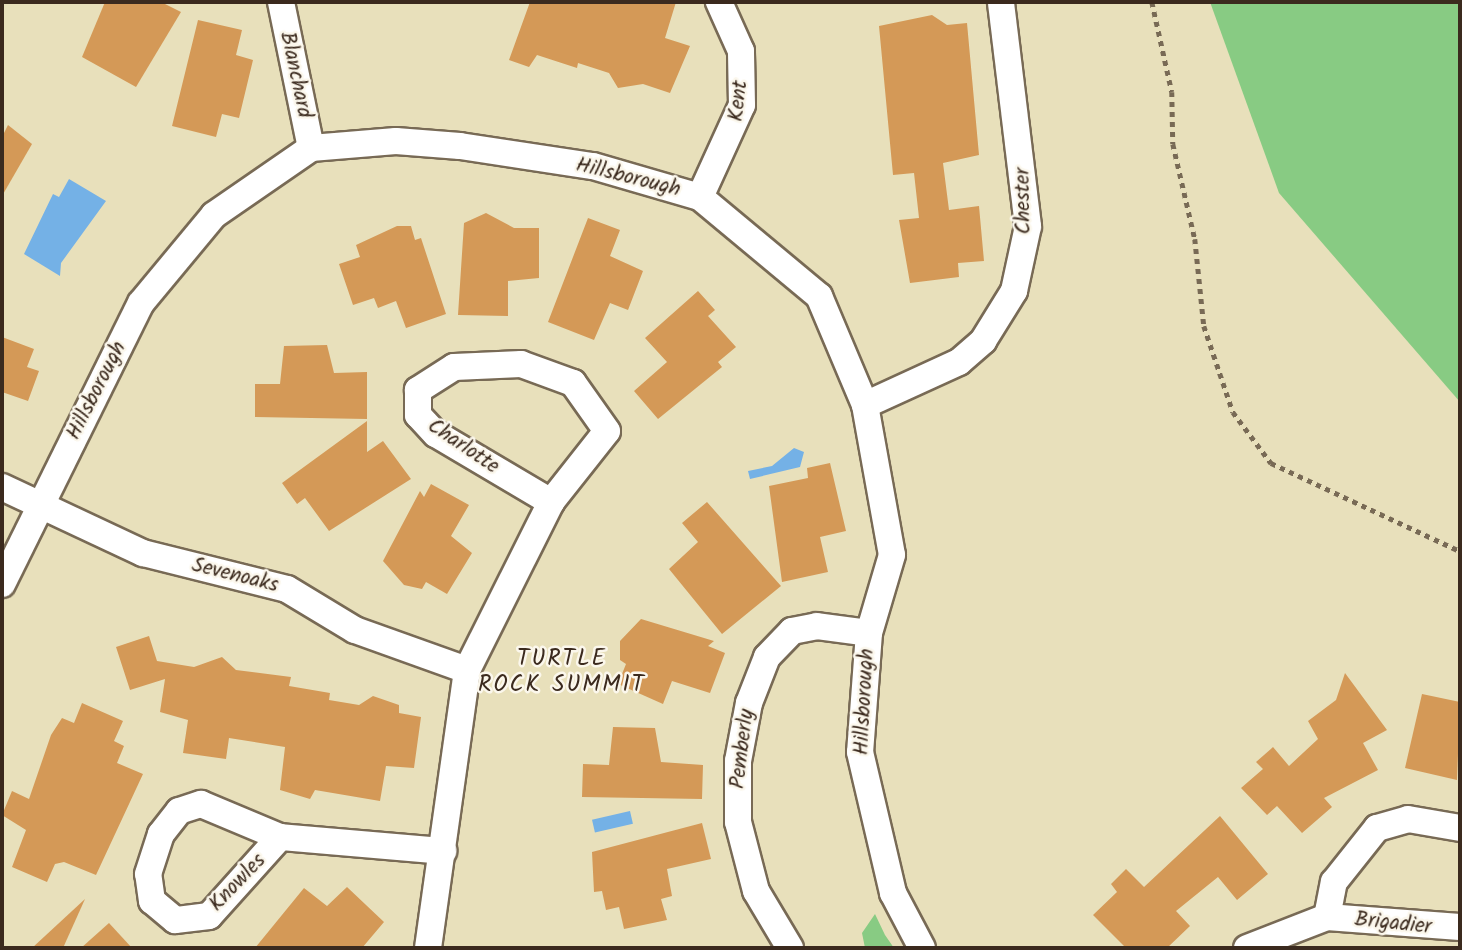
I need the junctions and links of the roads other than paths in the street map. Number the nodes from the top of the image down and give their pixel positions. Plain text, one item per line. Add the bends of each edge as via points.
1 (281, 2) edge
2 (719, 2) edge
3 (1002, 2) edge
4 (311, 148) junction
5 (700, 197) junction
6 (865, 405) junction
7 (2, 487) edge
8 (551, 502) junction
9 (40, 506) junction
10 (2, 584) edge
11 (869, 633) junction
12 (467, 670) junction
13 (1460, 828) edge
14 (280, 837) junction
15 (443, 851) junction
16 (1327, 917) junction
17 (1460, 927) edge
18 (428, 948) edge
19 (790, 948) edge
20 (922, 948) edge
21 (1247, 948) edge

1 - 4 street, Blanchard
2 - 5 street, Kent via 741,51 743,105
3 - 6 street, Chester via 1028,226 1014,291 983,341 959,362
4 - 5 street, Hillsborough via 396,141 460,146 593,166
4 - 9 street, Hillsborough via 214,215 141,303
5 - 6 street, Hillsborough via 819,296
6 - 11 street, Hillsborough via 892,555
7 - 9 street, Sevenoaks
8 - 8 street, Charlotte via 436,434 418,415 418,390 454,367 501,363 539,369 586,393 607,431
8 - 12 street, Charlotte
9 - 10 street, Hillsborough
9 - 12 street, Sevenoaks via 143,553 287,589 355,629
11 - 19 street, Pemberly via 817,626 792,631 767,657 749,703 738,761 738,822 756,891
11 - 20 street, Hillsborough via 860,752 886,870
12 - 15 street, Charlotte
13 - 16 street, Brigadier via 1408,819 1377,828 1334,882
14 - 14 street, Knowles via 227,811 201,804 179,811 162,834 148,874 152,901 175,920 209,916
14 - 15 street, Knowles
15 - 18 street, Charlotte
16 - 17 street, Brigadier
16 - 21 street, Brigadier

